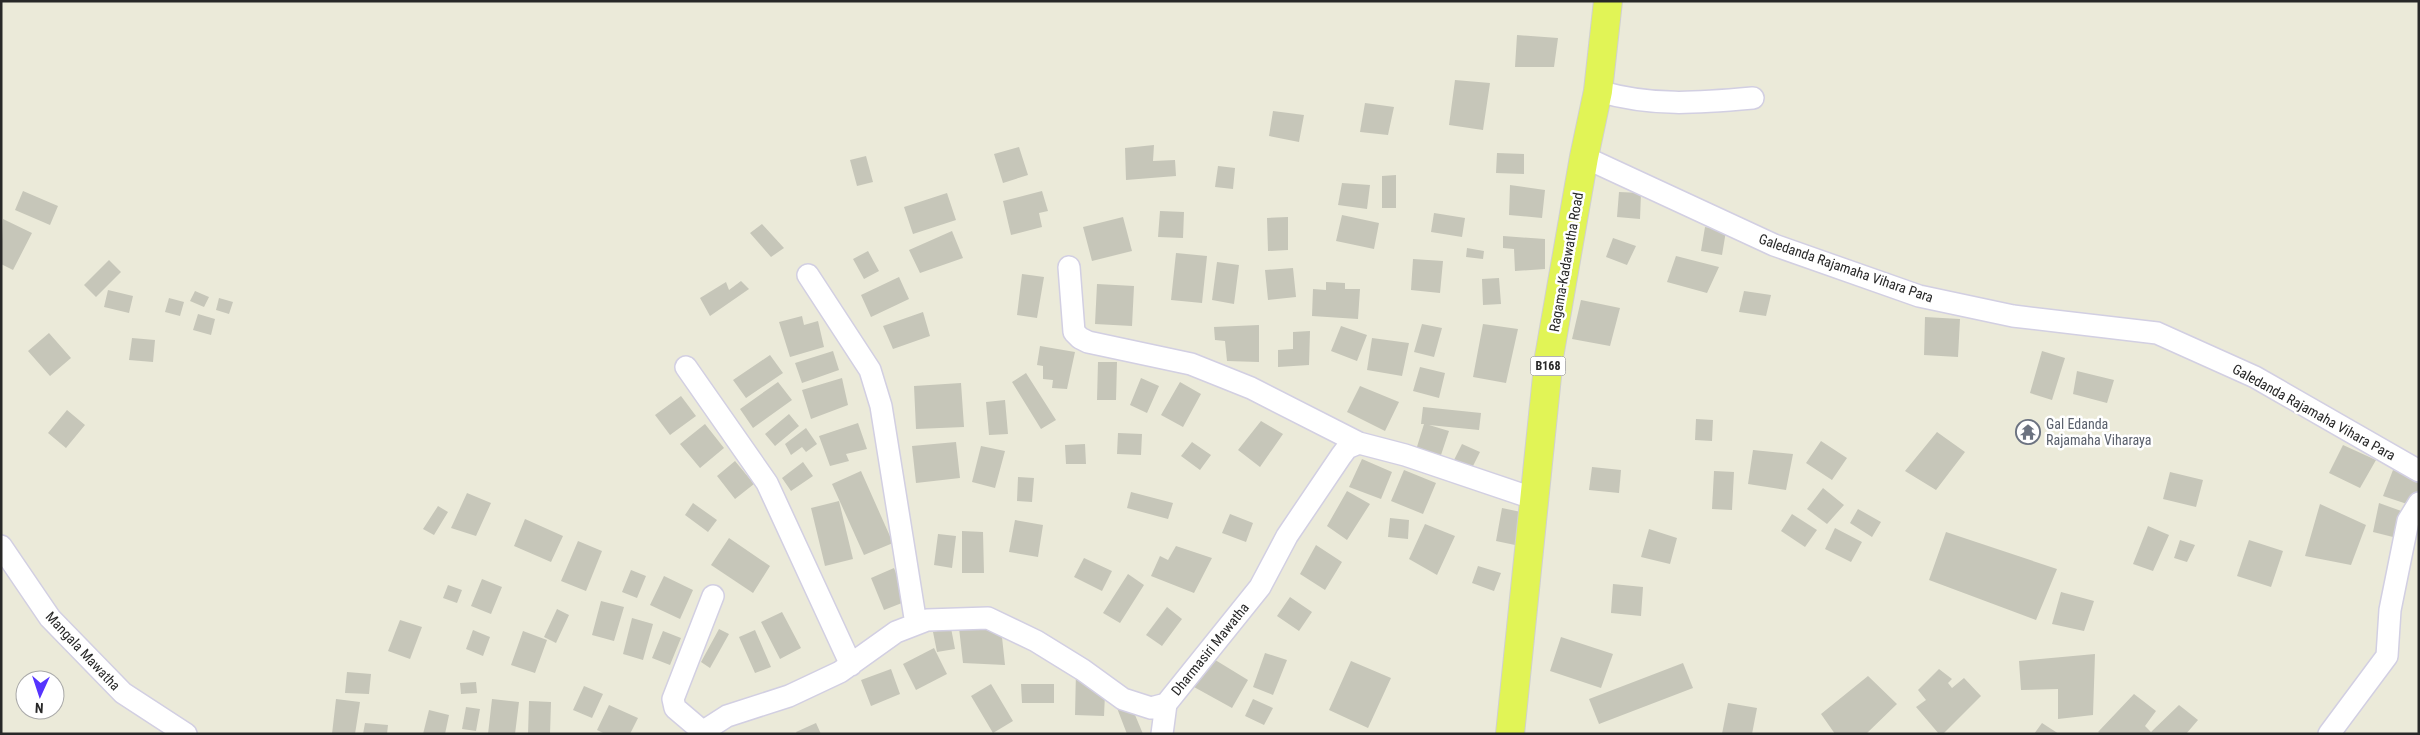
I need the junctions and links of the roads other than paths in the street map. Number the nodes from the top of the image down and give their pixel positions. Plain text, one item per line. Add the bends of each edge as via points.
1 (1608, 1) edge
2 (1598, 91) junction
3 (1753, 98) dead end
4 (1584, 157) junction
5 (1069, 267) dead end
6 (808, 275) dead end
7 (686, 367) dead end
8 (1359, 442) junction
9 (2419, 471) edge
10 (1535, 499) junction
11 (2419, 503) edge
12 (1, 546) edge
13 (712, 596) dead end
14 (916, 624) junction
15 (851, 665) junction
16 (1166, 704) junction
17 (700, 732) edge
18 (186, 734) edge
19 (1162, 734) edge
20 (1510, 734) edge
21 (2329, 734) edge

1 - 2 main road, Ragama-Kadawatha Road / B168
2 - 3 street via 1625,99 1660,103
2 - 4 main road, Ragama-Kadawatha Road / B168
4 - 9 street, Galedanda Rajamaha Vihara Para via 1774,245 1918,296 2013,316 2156,333 2256,377
4 - 10 main road, Ragama-Kadawatha Road / B168 via 1549,357
5 - 8 street via 1074,332 1080,338 1191,364 1251,388
6 - 14 street via 870,370 881,406
7 - 15 street via 767,483
8 - 10 street
8 - 16 street, Dharmasiri Mawatha via 1341,456 1287,536 1260,587
10 - 20 main road, Ragama-Kadawatha Road / B168
11 - 21 street via 2408,521 2390,610 2387,656
12 - 18 street, Mangala Mawatha via 50,618 116,686
13 - 17 street via 673,699 674,708
14 - 15 street, Dharmasiri Mawatha via 896,632
14 - 16 street, Dharmasiri Mawatha via 927,620 988,618 1052,651 1123,699 1151,708
15 - 17 street, Dharmasiri Mawatha via 789,696 727,716
16 - 19 street

